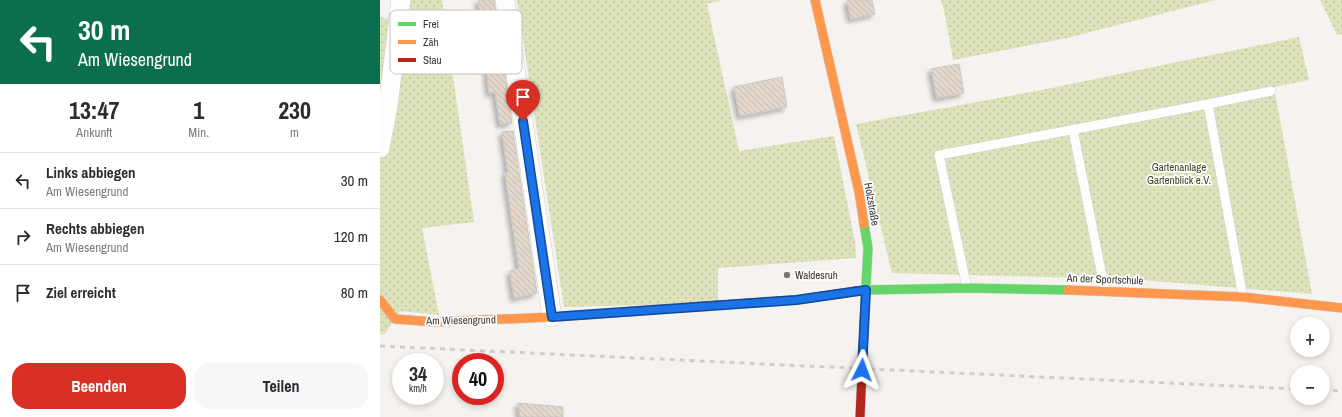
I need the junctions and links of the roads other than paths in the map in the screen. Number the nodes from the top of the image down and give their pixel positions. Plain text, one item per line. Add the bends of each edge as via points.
1 (401, 0) edge
2 (505, 0) edge
3 (814, 0) edge
4 (400, 10) edge
5 (506, 10) edge
6 (392, 74) edge
7 (516, 74) edge
8 (1271, 91) dead end
9 (1208, 104) junction
10 (1073, 130) junction
11 (380, 148) edge
12 (967, 288) junction
13 (866, 290) junction
14 (1106, 290) junction
15 (1243, 297) junction
16 (380, 300) edge
17 (1342, 308) edge
18 (552, 317) junction
19 (860, 417) edge

1 - 4 street
2 - 5 street
3 - 13 street, Holzstraße via 858,192 868,248
6 - 11 street
7 - 18 street
8 - 9 lane
9 - 10 lane
9 - 15 lane
10 - 12 lane via 939,156
10 - 14 lane
12 - 13 street, An der Sportschule
12 - 14 street, An der Sportschule
13 - 18 street, Am Wiesengrund via 796,300
13 - 19 street, Holzstraße, bridge
14 - 15 street, An der Sportschule
15 - 17 street, An der Sportschule
16 - 18 street, Am Wiesengrund via 394,319 435,322

